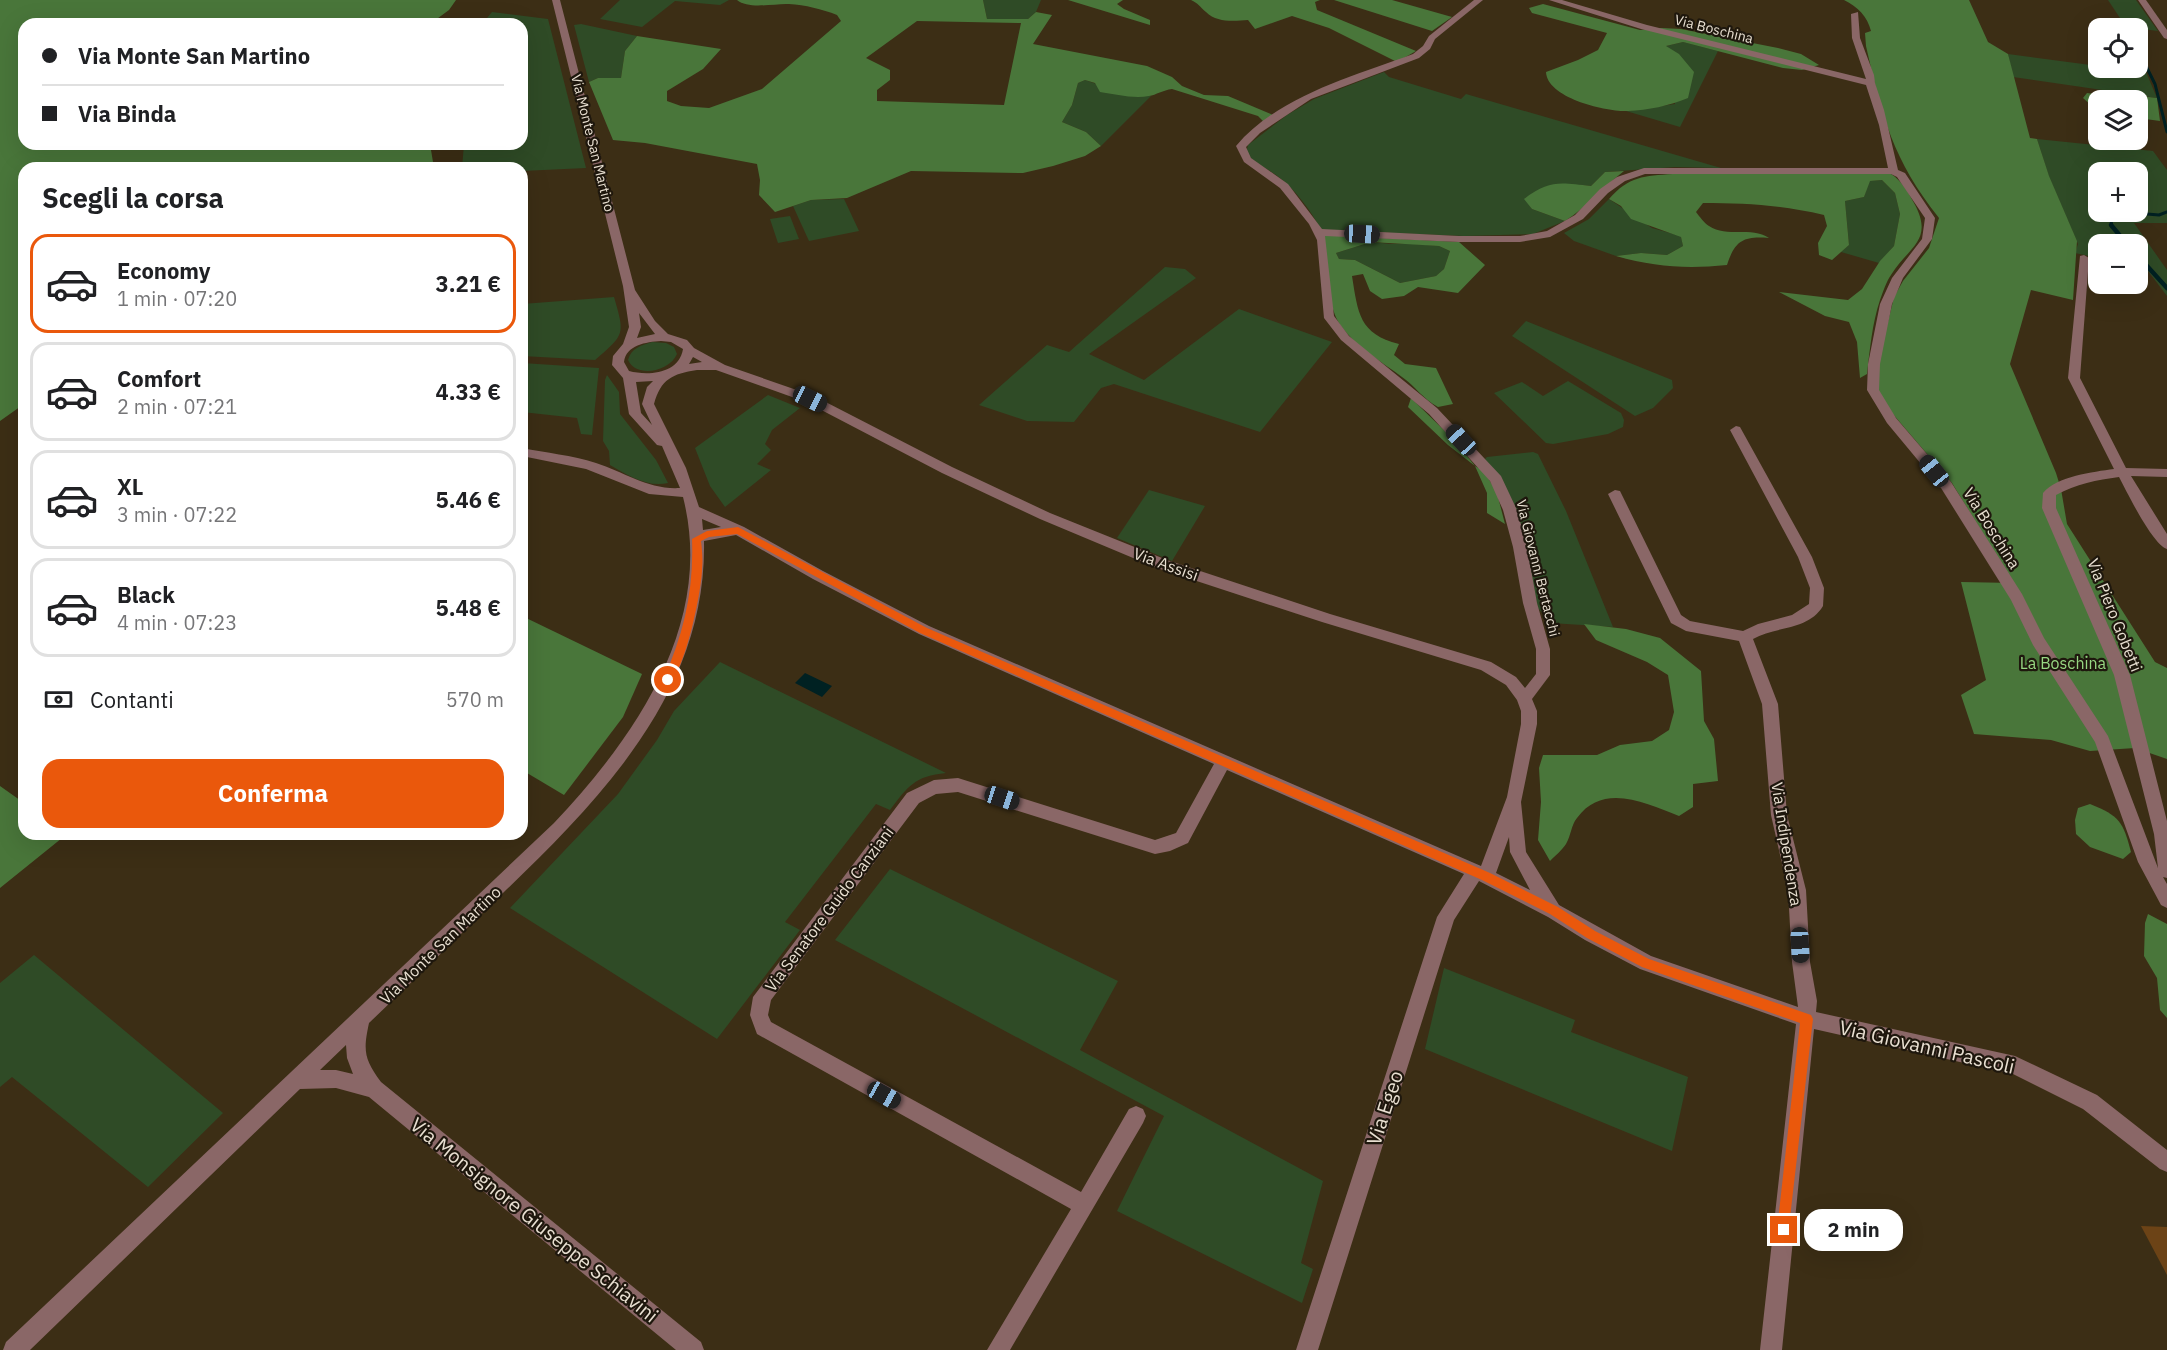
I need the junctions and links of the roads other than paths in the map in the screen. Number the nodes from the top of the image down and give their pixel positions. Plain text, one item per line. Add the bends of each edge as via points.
1 (556, 0) edge
2 (1479, 0) edge
3 (1553, 0) edge
4 (2142, 0) edge
5 (2152, 0) edge
6 (1855, 14) dead end
7 (2167, 22) edge
8 (2167, 36) edge
9 (1869, 83) junction
10 (1893, 171) junction
11 (1318, 232) junction
12 (2084, 258) dead end
13 (629, 285) junction
14 (663, 336) junction
15 (629, 344) junction
16 (689, 350) junction
17 (721, 368) junction
18 (672, 372) junction
19 (629, 375) junction
20 (1736, 430) dead end
21 (528, 453) edge
22 (671, 453) junction
23 (2122, 472) junction
24 (2167, 473) edge
25 (689, 492) junction
26 (1615, 494) dead end
27 (694, 510) junction
28 (738, 530) junction
29 (697, 539) junction
30 (2167, 544) edge
31 (1745, 637) junction
32 (1524, 697) junction
33 (1224, 761) junction
34 (1515, 797) junction
35 (2167, 871) edge
36 (1481, 874) junction
37 (2167, 900) edge
38 (1554, 911) junction
39 (1807, 1019) junction
40 (360, 1021) junction
41 (297, 1080) junction
42 (374, 1089) junction
43 (1136, 1116) dead end
44 (2167, 1162) edge
45 (1085, 1205) junction
46 (14, 1350) edge
47 (693, 1350) edge
48 (998, 1350) edge
49 (1307, 1350) edge
50 (1771, 1350) edge

1 - 13 street, Via Monte San Martino
2 - 11 street, Via Giovanni Bertacchi via 1416,56 1308,97 1241,146 1247,160 1284,186
3 - 9 street, Via Boschina
4 - 8 street
5 - 7 street
6 - 9 street via 1856,38 1870,75
9 - 10 street via 1874,88
10 - 11 street via 1644,171 1621,179 1579,217 1550,234 1520,239
10 - 37 street, Via Boschina via 1901,175 1930,218 1927,239 1898,278 1886,304 1873,390 1892,420 1946,486 2102,740 2146,862
11 - 32 street, Via Giovanni Bertacchi via 1322,240 1328,316 1345,338 1434,411 1475,454 1496,479 1510,510 1543,649 1543,675
12 - 23 street via 2074,378
13 - 14 street, Via Monte San Martino via 650,323
13 - 15 street, Via Monte San Martino via 635,327
14 - 15 street
14 - 16 street, Via Monte San Martino via 681,340
15 - 19 street, Via Monte San Martino via 617,362
16 - 17 street, Via Assisi
16 - 18 street, Via Monte San Martino via 687,359
17 - 18 street, Via Assisi via 698,365
17 - 32 street, Via Assisi via 810,399 1045,516 1162,564 1486,666 1511,681
18 - 19 street via 647,378
18 - 22 street, Via Monte San Martino via 653,387 648,404
19 - 22 street, Via Monte San Martino via 635,414
20 - 31 street via 1805,557 1817,588 1816,606 1806,616 1789,624 1758,629
21 - 25 street via 591,466 636,487 675,494
22 - 25 street, Via Monte San Martino
23 - 24 street, Via Piero Gobetti
23 - 30 street
23 - 35 street, Via Piero Gobetti via 2062,485 2050,493 2049,508 2122,675 2162,834
25 - 27 street, Via Monte San Martino
26 - 31 street via 1676,619 1686,626
27 - 28 street, Via Giovanni Pascoli
27 - 29 street, Via Monte San Martino
28 - 29 street
28 - 33 street, Via Giovanni Pascoli via 924,630
29 - 40 street, Via Monte San Martino via 698,571 681,652 658,701 624,752 589,799
31 - 39 street, Via Indipendenza via 1770,704 1779,814 1797,890
32 - 34 street via 1529,724
33 - 36 street, Via Giovanni Pascoli
33 - 45 street, Via Senatore Guido Canziani via 1182,838 1155,847 958,785 933,787 913,798 762,997 759,1015 764,1028
34 - 36 street
34 - 38 street via 1518,852
36 - 38 street, Via Giovanni Pascoli
36 - 49 street, Via Egeo via 1446,917
38 - 39 street, Via Giovanni Pascoli via 1646,963
39 - 44 street, Via Giovanni Pascoli via 2014,1065 2090,1102
39 - 50 street, Via Indipendenza
40 - 41 street, Via Monte San Martino
40 - 42 street, Via Monsignore Giuseppe Schiavini via 355,1063
41 - 42 street, Via Monsignore Giuseppe Schiavini via 336,1079
41 - 46 street, Via Monte San Martino
42 - 47 street, Via Monsignore Giuseppe Schiavini
43 - 45 street
45 - 48 street

